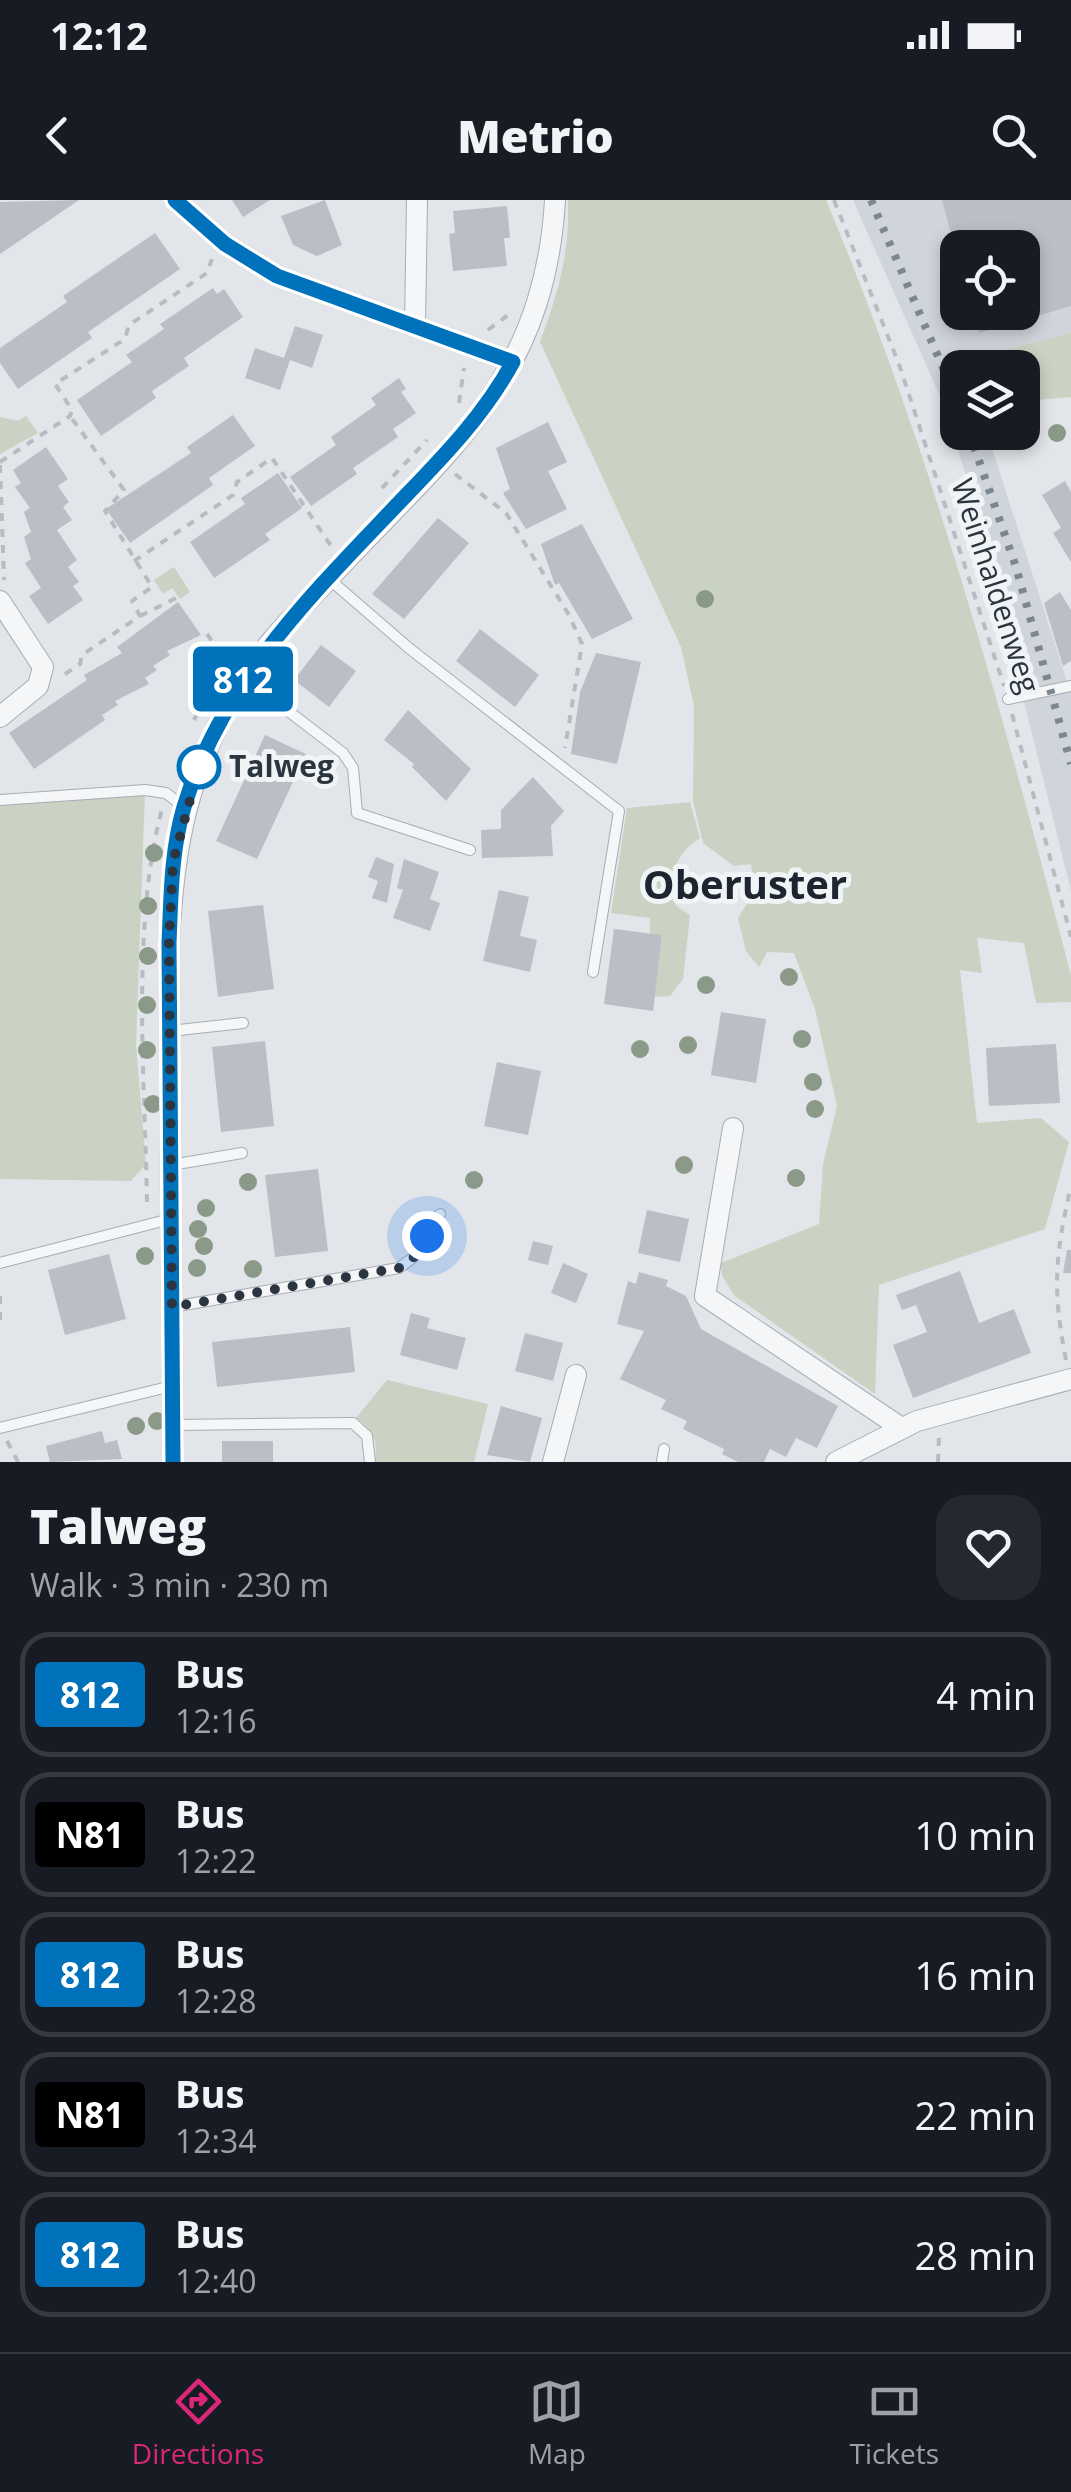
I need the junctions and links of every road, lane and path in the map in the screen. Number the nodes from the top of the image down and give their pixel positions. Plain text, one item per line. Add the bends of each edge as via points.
1 (175, 200) edge
2 (417, 200) edge
3 (555, 200) edge
4 (834, 200) edge
5 (225, 244) junction
6 (514, 312) dead end
7 (415, 325) junction
8 (466, 344) junction
9 (513, 362) junction
10 (459, 406) dead end
11 (70, 416) junction
12 (433, 433) dead end
13 (440, 462) junction
14 (0, 463) edge
15 (382, 489) dead end
16 (134, 561) junction
17 (342, 562) junction
18 (328, 578) junction
19 (2, 596) edge
20 (176, 598) dead end
21 (140, 616) junction
22 (206, 634) dead end
23 (235, 652) dead end
24 (227, 663) junction
25 (218, 677) dead end
26 (242, 680) junction
27 (38, 686) junction
28 (1071, 686) edge
29 (209, 692) dead end
30 (1008, 699) junction
31 (0, 717) edge
32 (193, 724) dead end
33 (561, 766) junction
34 (166, 793) junction
35 (0, 800) edge
36 (184, 807) junction
37 (470, 850) dead end
38 (1071, 937) edge
39 (593, 972) dead end
40 (242, 1023) dead end
41 (170, 1031) junction
42 (733, 1128) dead end
43 (242, 1152) dead end
44 (170, 1166) junction
45 (1071, 1186) edge
46 (440, 1214) dead end
47 (171, 1219) junction
48 (148, 1225) junction
49 (0, 1263) edge
50 (0, 1296) edge
51 (172, 1307) junction
52 (0, 1328) edge
53 (576, 1375) dead end
54 (1071, 1379) edge
55 (172, 1386) junction
56 (173, 1425) junction
57 (900, 1427) junction
58 (0, 1428) edge
59 (939, 1428) dead end
60 (173, 1462) edge
61 (370, 1462) edge
62 (553, 1462) edge
63 (836, 1462) edge
64 (938, 1462) edge

1 - 5 street
2 - 7 street
3 - 9 street via 544,284
4 - 30 path, Weinhaldenweg via 900,367
5 - 7 street via 277,276
5 - 11 path via 207,273 56,384
6 - 8 path
7 - 8 street
8 - 9 street
8 - 10 path
9 - 13 street via 488,406
11 - 14 path
11 - 16 path via 124,490 104,507
12 - 15 path
13 - 17 street
13 - 33 path via 506,514 582,644
14 - 19 path
16 - 17 path via 233,495 238,482 272,458
16 - 21 path via 152,587 132,601
17 - 18 street
18 - 26 street
18 - 33 lane
19 - 27 street via 43,666
20 - 21 path
21 - 27 path via 82,654 80,664 53,683
22 - 24 path
23 - 24 path
24 - 25 path
24 - 26 path
26 - 36 street
26 - 37 lane via 343,753 353,768 357,813
27 - 31 street
28 - 30 lane
29 - 32 path
30 - 38 path, Weinhaldenweg
33 - 39 lane via 620,811
34 - 35 lane
34 - 36 lane
34 - 48 path via 150,852 144,924
36 - 41 street via 173,862
40 - 41 lane
41 - 44 street
42 - 57 street via 705,1296
43 - 44 lane
44 - 47 street
45 - 54 path via 1054,1282
46 - 51 lane via 414,1257 399,1268
47 - 48 lane
47 - 51 street
48 - 49 lane
50 - 52 path
51 - 55 street
53 - 62 street
54 - 57 street
55 - 56 street
55 - 58 lane
56 - 60 street
56 - 61 lane via 353,1424 367,1436
57 - 63 street
59 - 64 path

